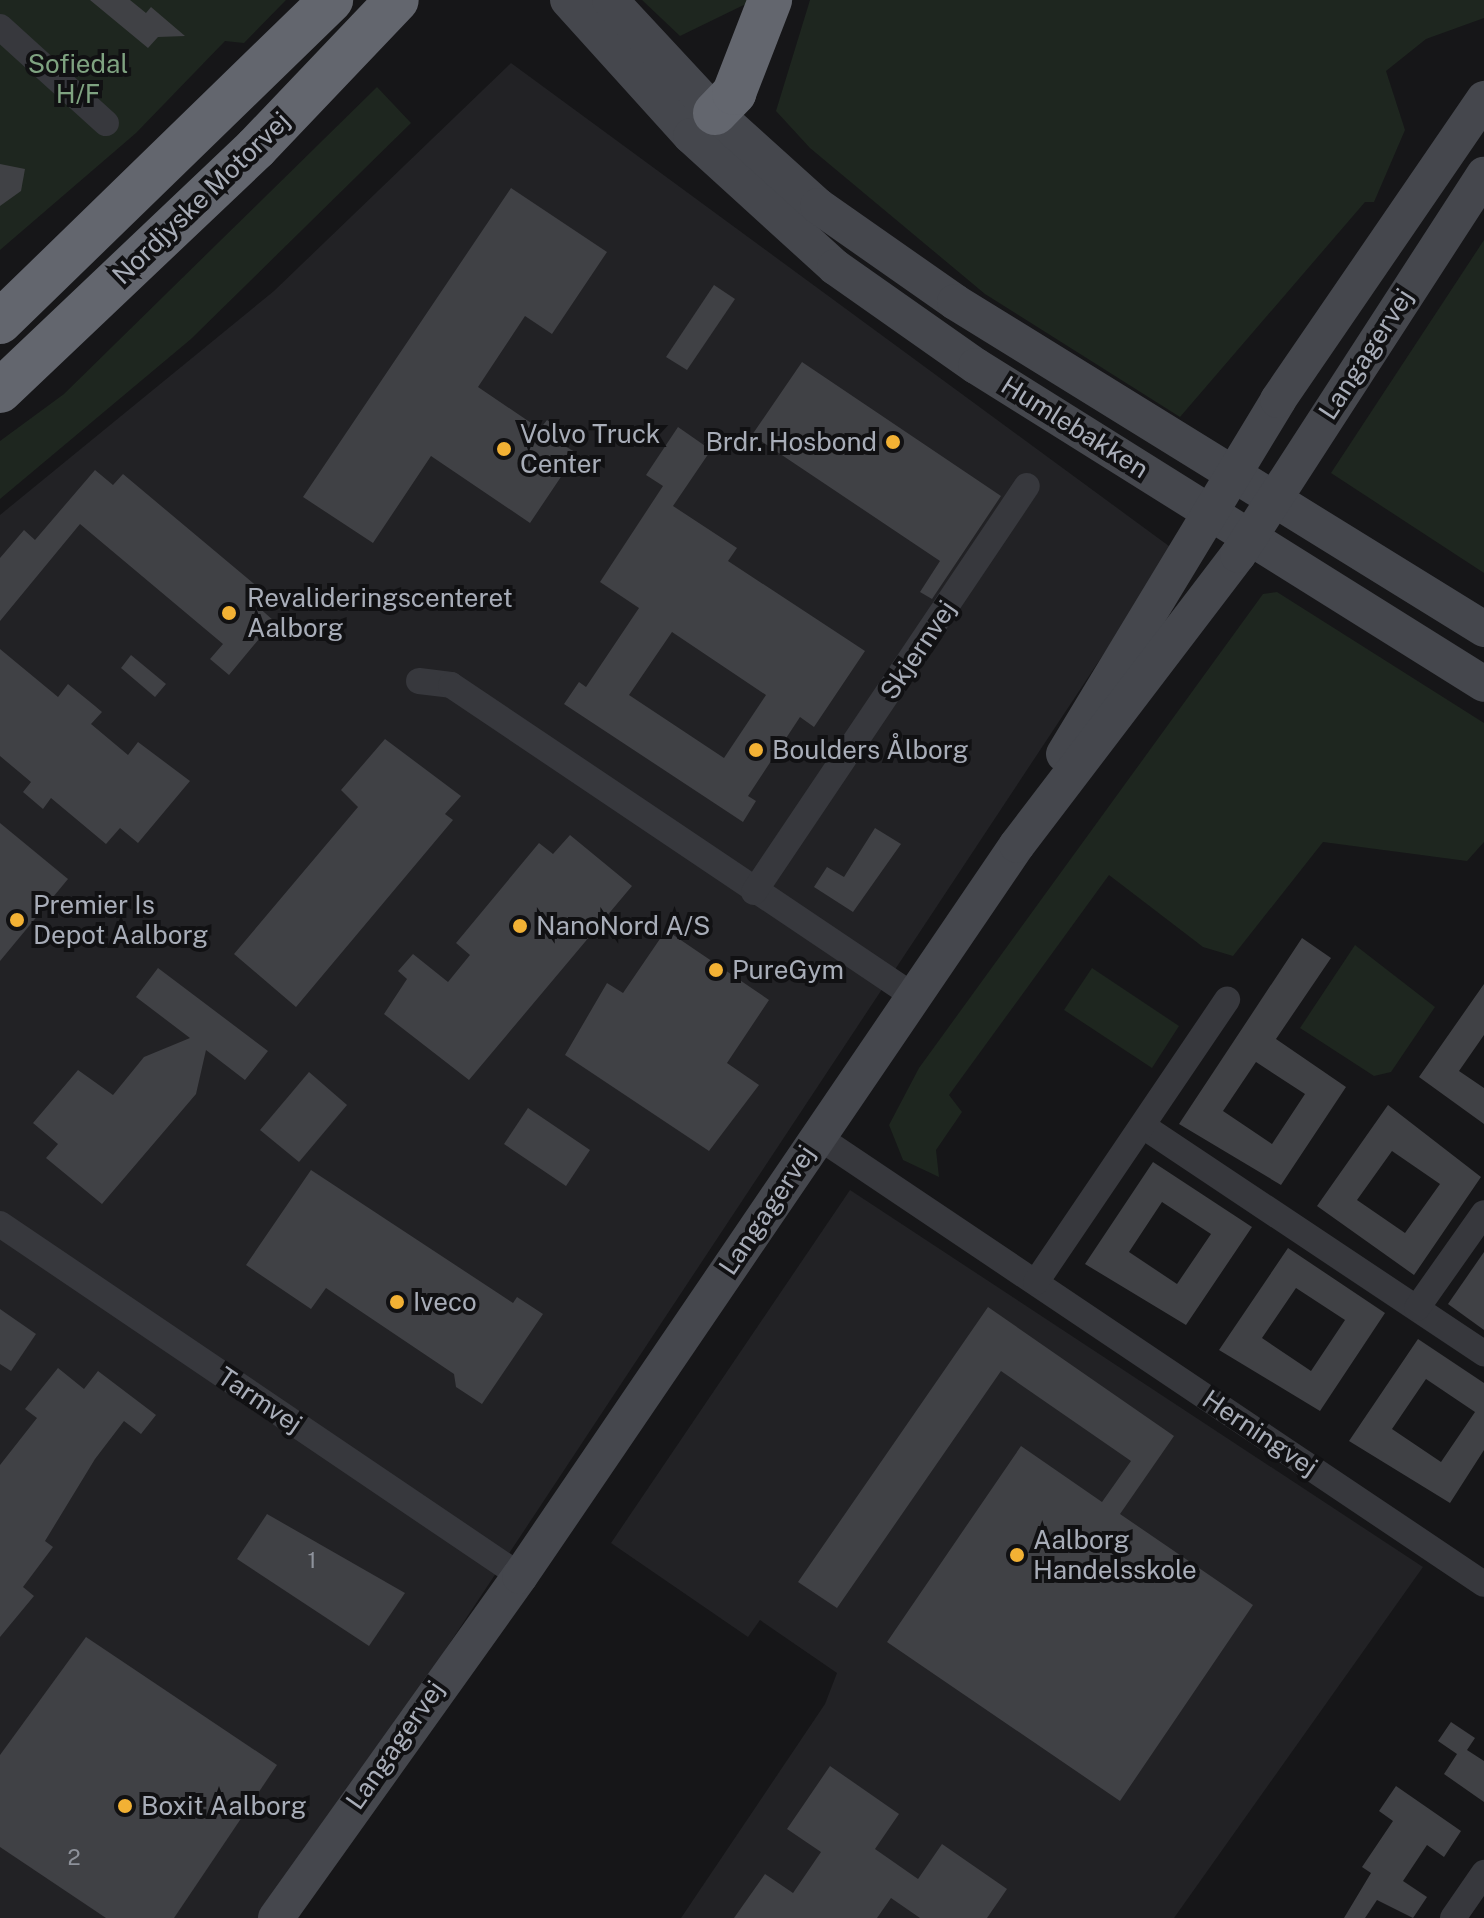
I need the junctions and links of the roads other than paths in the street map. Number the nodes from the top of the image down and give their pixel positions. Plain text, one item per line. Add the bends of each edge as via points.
1 (331, 0) edge
2 (397, 0) edge
3 (568, 0) edge
4 (610, 0) edge
5 (770, 0) edge
6 (0, 27) edge
7 (1484, 99) edge
8 (106, 123) dead end
9 (703, 125) junction
10 (1484, 175) edge
11 (0, 322) edge
12 (0, 391) edge
13 (1027, 486) dead end
14 (1251, 487) junction
15 (1232, 523) junction
16 (1484, 629) edge
17 (419, 681) dead end
18 (1484, 684) edge
19 (1017, 845) junction
20 (754, 892) junction
21 (915, 997) junction
22 (1227, 1000) dead end
23 (1143, 1126) junction
24 (817, 1136) junction
25 (1484, 1213) edge
26 (0, 1224) edge
27 (1036, 1282) junction
28 (1417, 1308) junction
29 (1484, 1353) edge
30 (520, 1576) junction
31 (1484, 1584) edge
32 (1484, 1873) edge
33 (276, 1918) edge
34 (305, 1918) edge
35 (1453, 1918) edge

1 - 11 highway, Nordjyske Motorvej
2 - 12 highway, Nordjyske Motorvej via 256,148
3 - 9 street, Humlebakken
4 - 9 street, Humlebakken
5 - 9 highway via 734,93
6 - 8 street
7 - 14 street, Langagervej via 1381,259 1366,305
9 - 14 street, Humlebakken via 942,293
9 - 15 street, Humlebakken via 835,267 976,366
10 - 14 street, Langagervej
13 - 20 street, Skjernvej
14 - 15 street, Langagervej
14 - 16 street, Humlebakken
15 - 18 street, Humlebakken
15 - 19 street, Langagervej via 1081,722
15 - 19 street, Langagervej via 1143,657 1121,709
17 - 20 street via 451,685
19 - 21 street, Langagervej
20 - 21 street
21 - 24 street, Langagervej
22 - 23 street
23 - 27 street
23 - 28 street
24 - 27 street, Herningvej
24 - 30 street, Langagervej
25 - 28 street
26 - 30 street, Tarmvej
27 - 31 street, Herningvej
28 - 29 street
30 - 33 street, Langagervej
30 - 34 street, Langagervej
32 - 35 street

